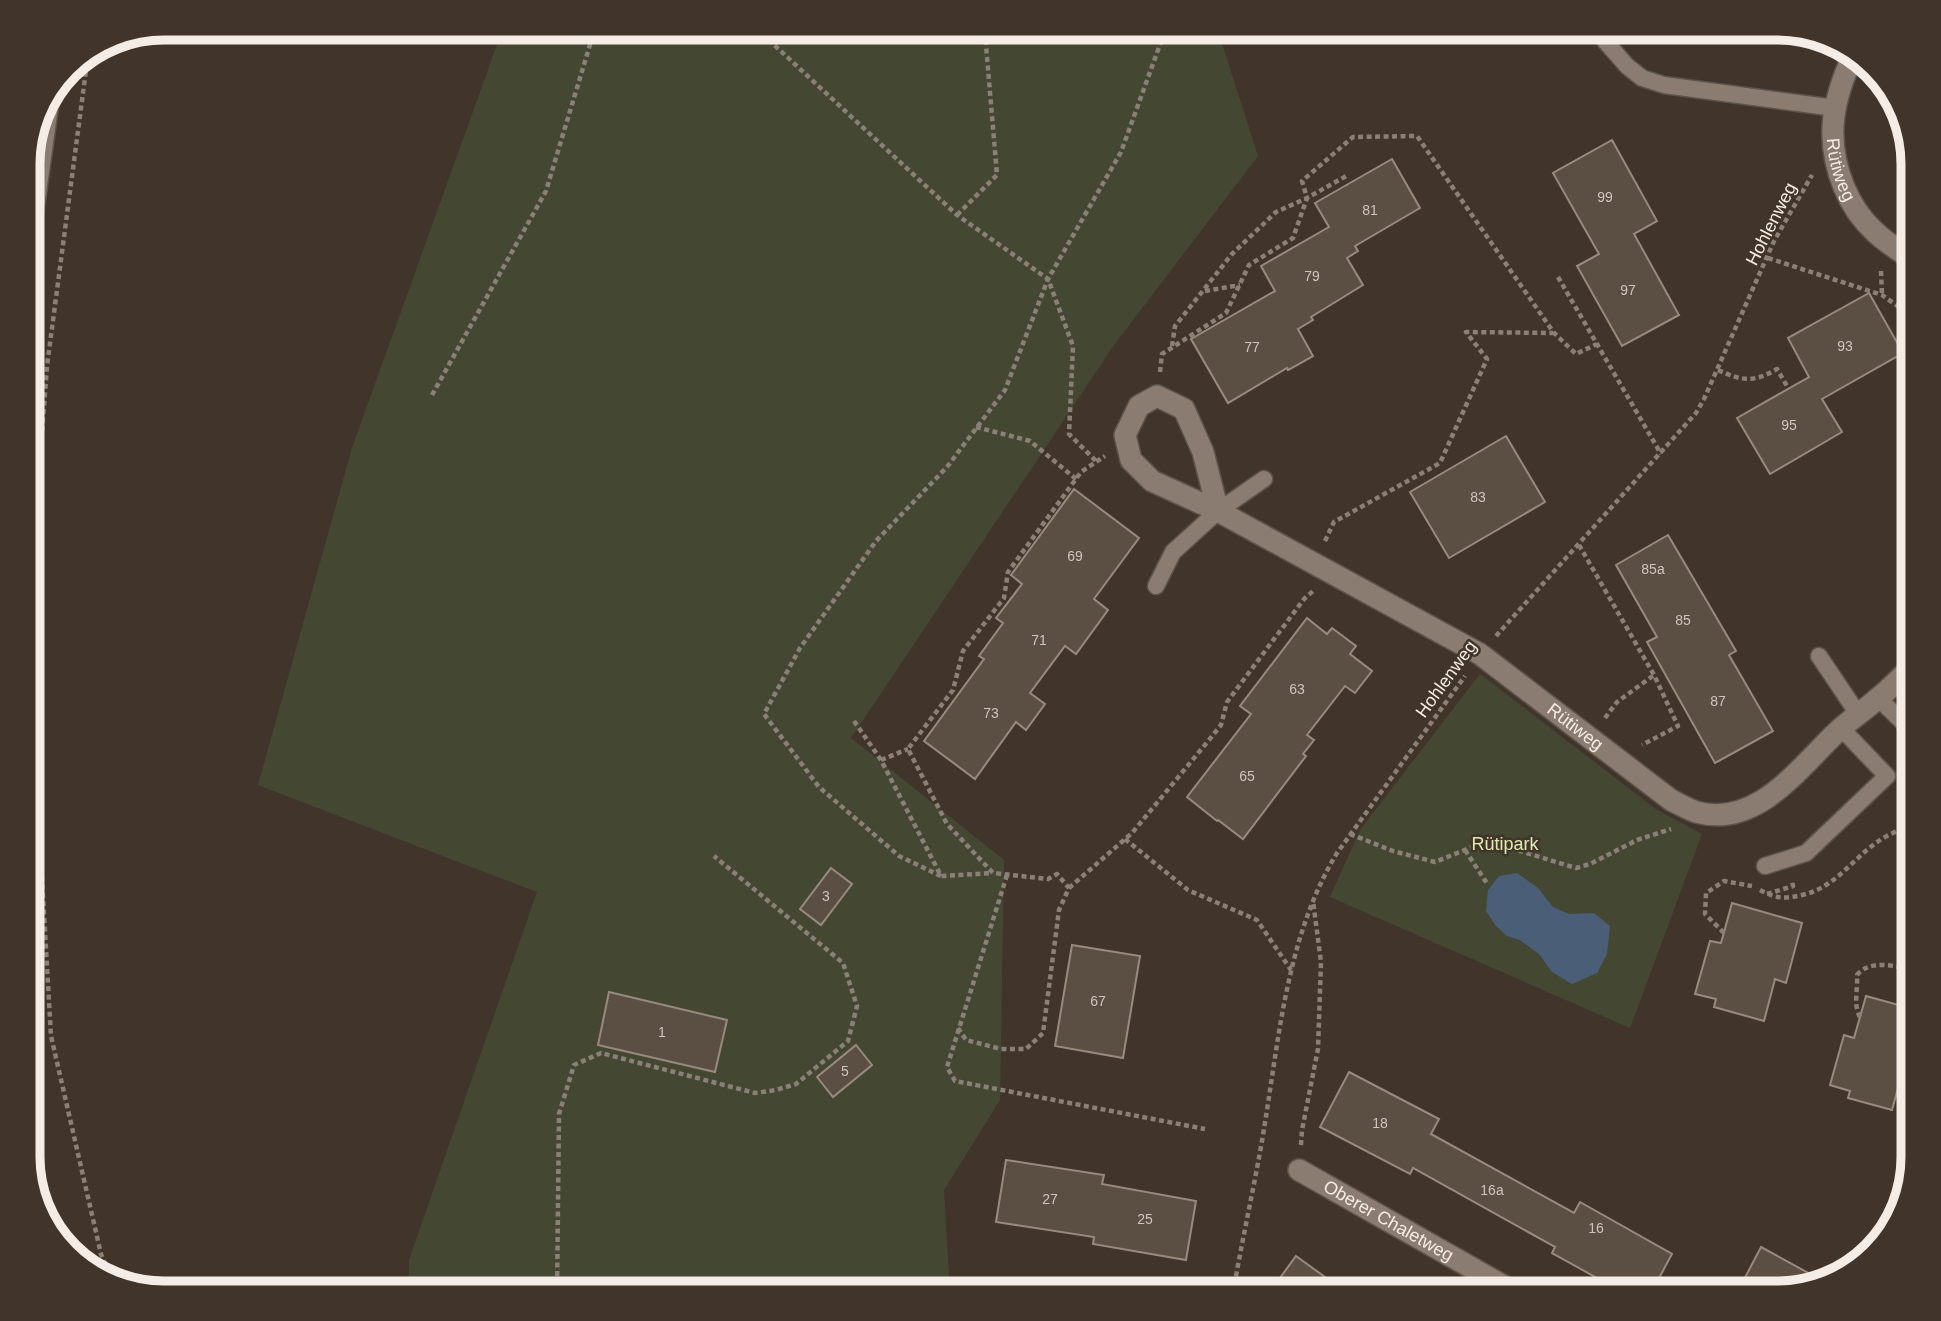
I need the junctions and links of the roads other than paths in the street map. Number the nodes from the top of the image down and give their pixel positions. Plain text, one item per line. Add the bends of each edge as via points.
1 (1605, 40) edge
2 (1849, 64) edge
3 (1835, 108) junction
4 (44, 133) edge
5 (41, 153) edge
6 (1901, 252) edge
7 (1264, 479) dead end
8 (1218, 511) junction
9 (1156, 586) dead end
10 (1819, 656) dead end
11 (1901, 677) edge
12 (1878, 698) junction
13 (1858, 715) junction
14 (1901, 720) edge
15 (1841, 728) junction
16 (1765, 866) dead end
17 (1299, 1170) road end
18 (1495, 1281) edge

1 - 3 lane via 1642,78 1664,85
2 - 3 street, Rütiweg
3 - 6 street, Rütiweg via 1834,160 1846,193 1876,234
4 - 5 street
7 - 8 lane
8 - 8 street, Rütiweg via 1203,452 1184,409 1157,396 1139,406 1125,435 1131,460 1152,481
8 - 9 lane via 1173,552
8 - 15 street, Rütiweg via 1480,654 1671,800 1695,812 1720,815 1761,801 1781,788
10 - 13 lane
11 - 12 street, Rütiweg
12 - 13 street, Rütiweg
12 - 14 lane
13 - 15 street, Rütiweg
15 - 16 lane via 1887,776 1806,853
17 - 18 street, Oberer Chaletweg

